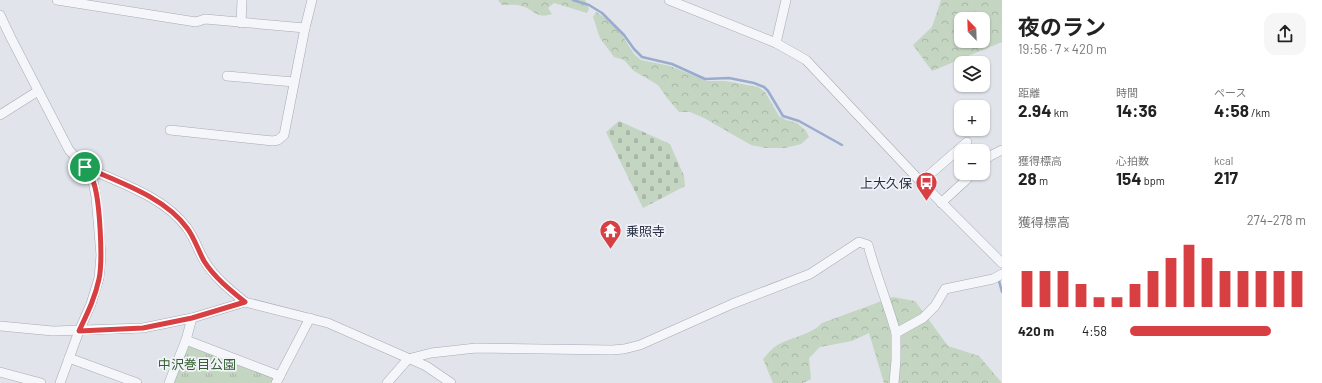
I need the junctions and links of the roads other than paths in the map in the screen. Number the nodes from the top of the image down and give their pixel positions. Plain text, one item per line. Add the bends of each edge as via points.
1 (56, 0) edge
2 (242, 0) edge
3 (312, 0) edge
4 (669, 0) edge
5 (786, 0) edge
6 (0, 15) edge
7 (241, 23) junction
8 (305, 28) junction
9 (776, 43) junction
10 (227, 76) dead end
11 (294, 82) junction
12 (38, 91) junction
13 (0, 114) edge
14 (170, 130) dead end
15 (967, 142) dead end
16 (1002, 150) edge
17 (990, 156) edge
18 (85, 167) junction
19 (966, 180) edge
20 (921, 182) junction
21 (942, 203) junction
22 (1002, 263) edge
23 (1002, 274) edge
24 (245, 302) junction
25 (192, 318) junction
26 (310, 318) junction
27 (0, 326) edge
28 (79, 331) junction
29 (896, 333) junction
30 (186, 340) junction
31 (69, 358) junction
32 (408, 359) junction
33 (0, 372) edge
34 (278, 379) edge
35 (41, 383) edge
36 (60, 383) edge
37 (137, 383) edge
38 (170, 383) edge
39 (387, 383) edge
40 (451, 383) edge
41 (894, 383) edge

1 - 7 street via 196,22 205,19
2 - 7 street
3 - 8 street
4 - 9 street
5 - 9 street
6 - 12 street
7 - 8 street
8 - 11 street
9 - 20 street via 806,60
10 - 11 street
11 - 14 street via 284,134 278,140
12 - 13 street
12 - 18 street via 69,150
15 - 20 street
16 - 17 street
18 - 24 street via 159,202 174,214 187,228 216,277
18 - 28 street via 93,181 96,196 101,255 99,278
19 - 21 street
20 - 21 street
21 - 22 street
23 - 29 street via 993,280 945,289 935,306 923,318
24 - 25 street
24 - 26 street
25 - 28 street via 143,328
25 - 30 street
26 - 32 street via 342,329
26 - 34 street
27 - 28 street via 53,332
28 - 31 street
29 - 32 street via 868,245 858,242 810,274 732,304 640,345 612,350 476,348 431,352
29 - 41 street
30 - 34 street
30 - 38 street
31 - 36 street
31 - 37 street
32 - 39 street
32 - 40 street via 426,366
33 - 35 street

